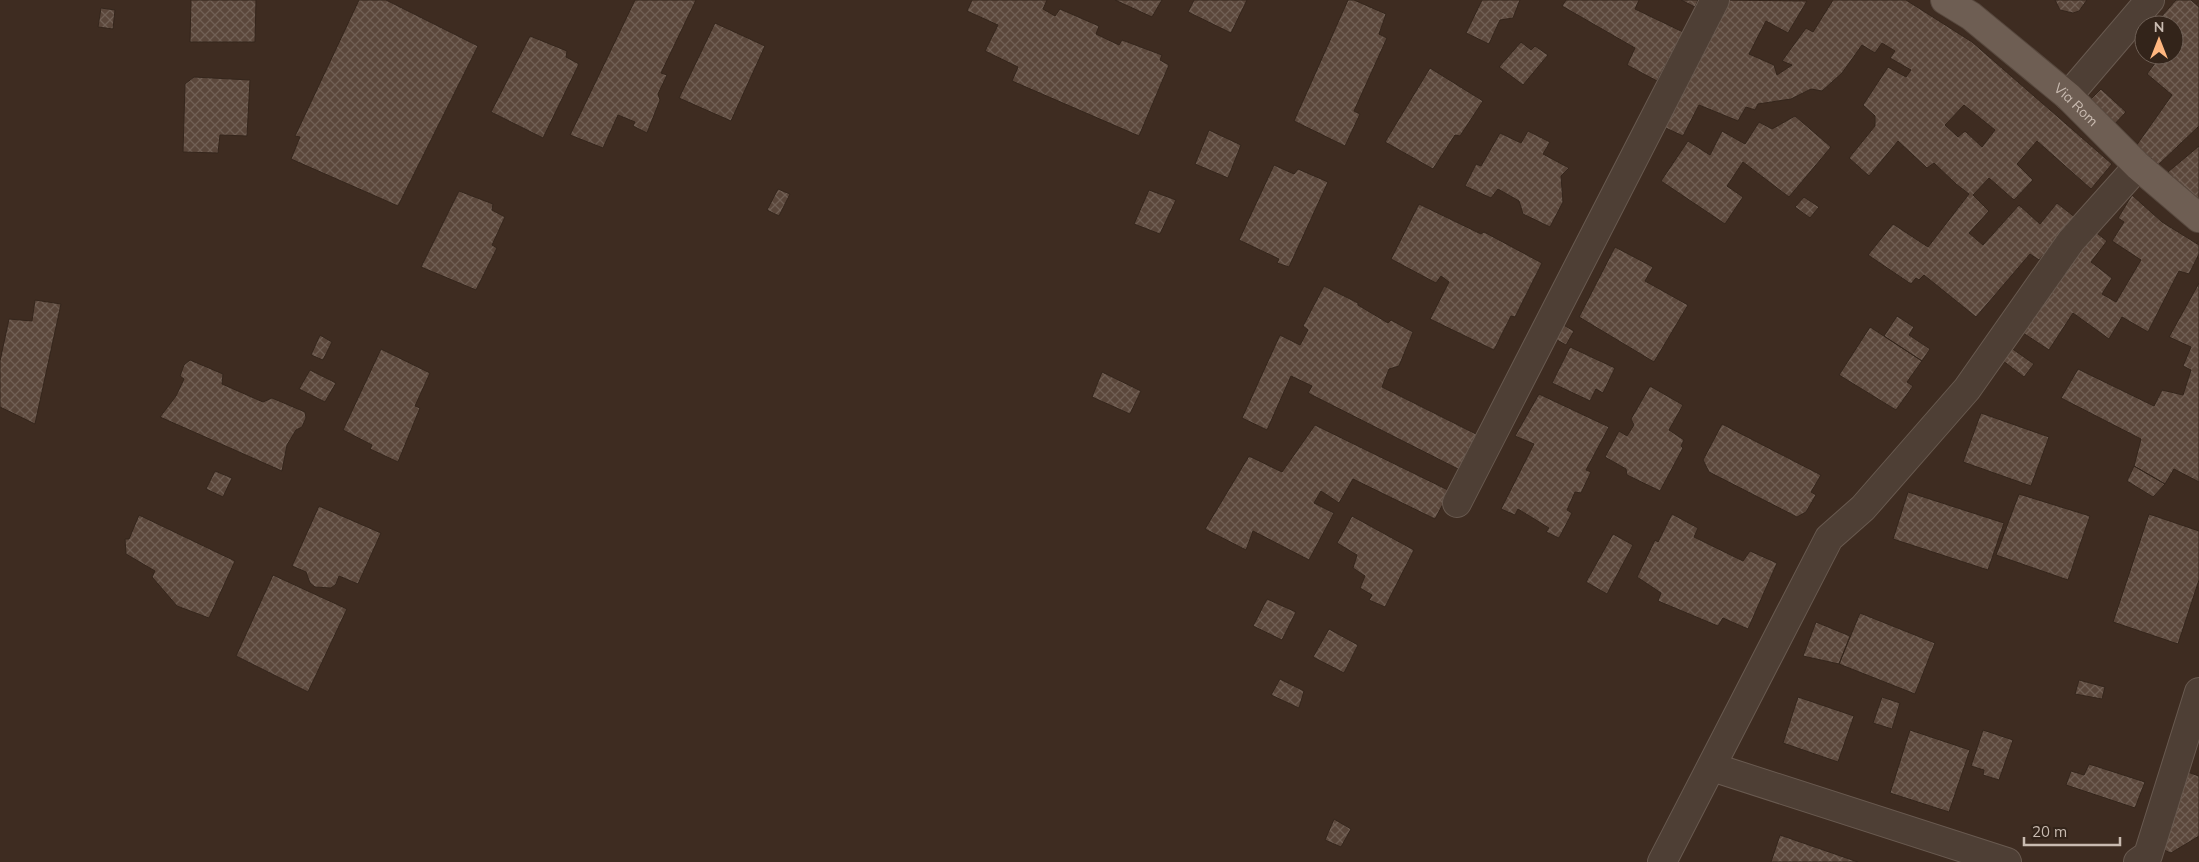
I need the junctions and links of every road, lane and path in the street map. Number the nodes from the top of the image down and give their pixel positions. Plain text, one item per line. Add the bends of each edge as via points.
1 (1715, 0) edge
2 (1945, 0) edge
3 (2150, 0) edge
4 (2068, 96) junction
5 (2138, 166) junction
6 (2199, 218) edge
7 (1457, 503) dead end
8 (2199, 692) edge
9 (1712, 767) junction
10 (1662, 862) edge
11 (2008, 862) edge
12 (2138, 862) edge

1 - 7 street
2 - 4 main road, Via Rom via 1971,16
3 - 4 street
4 - 5 main road, Via Rom
5 - 6 main road, Via Rom
5 - 9 street via 2071,241 1967,390 1863,508 1829,538
8 - 12 street via 2148,855
9 - 10 street
9 - 11 street

